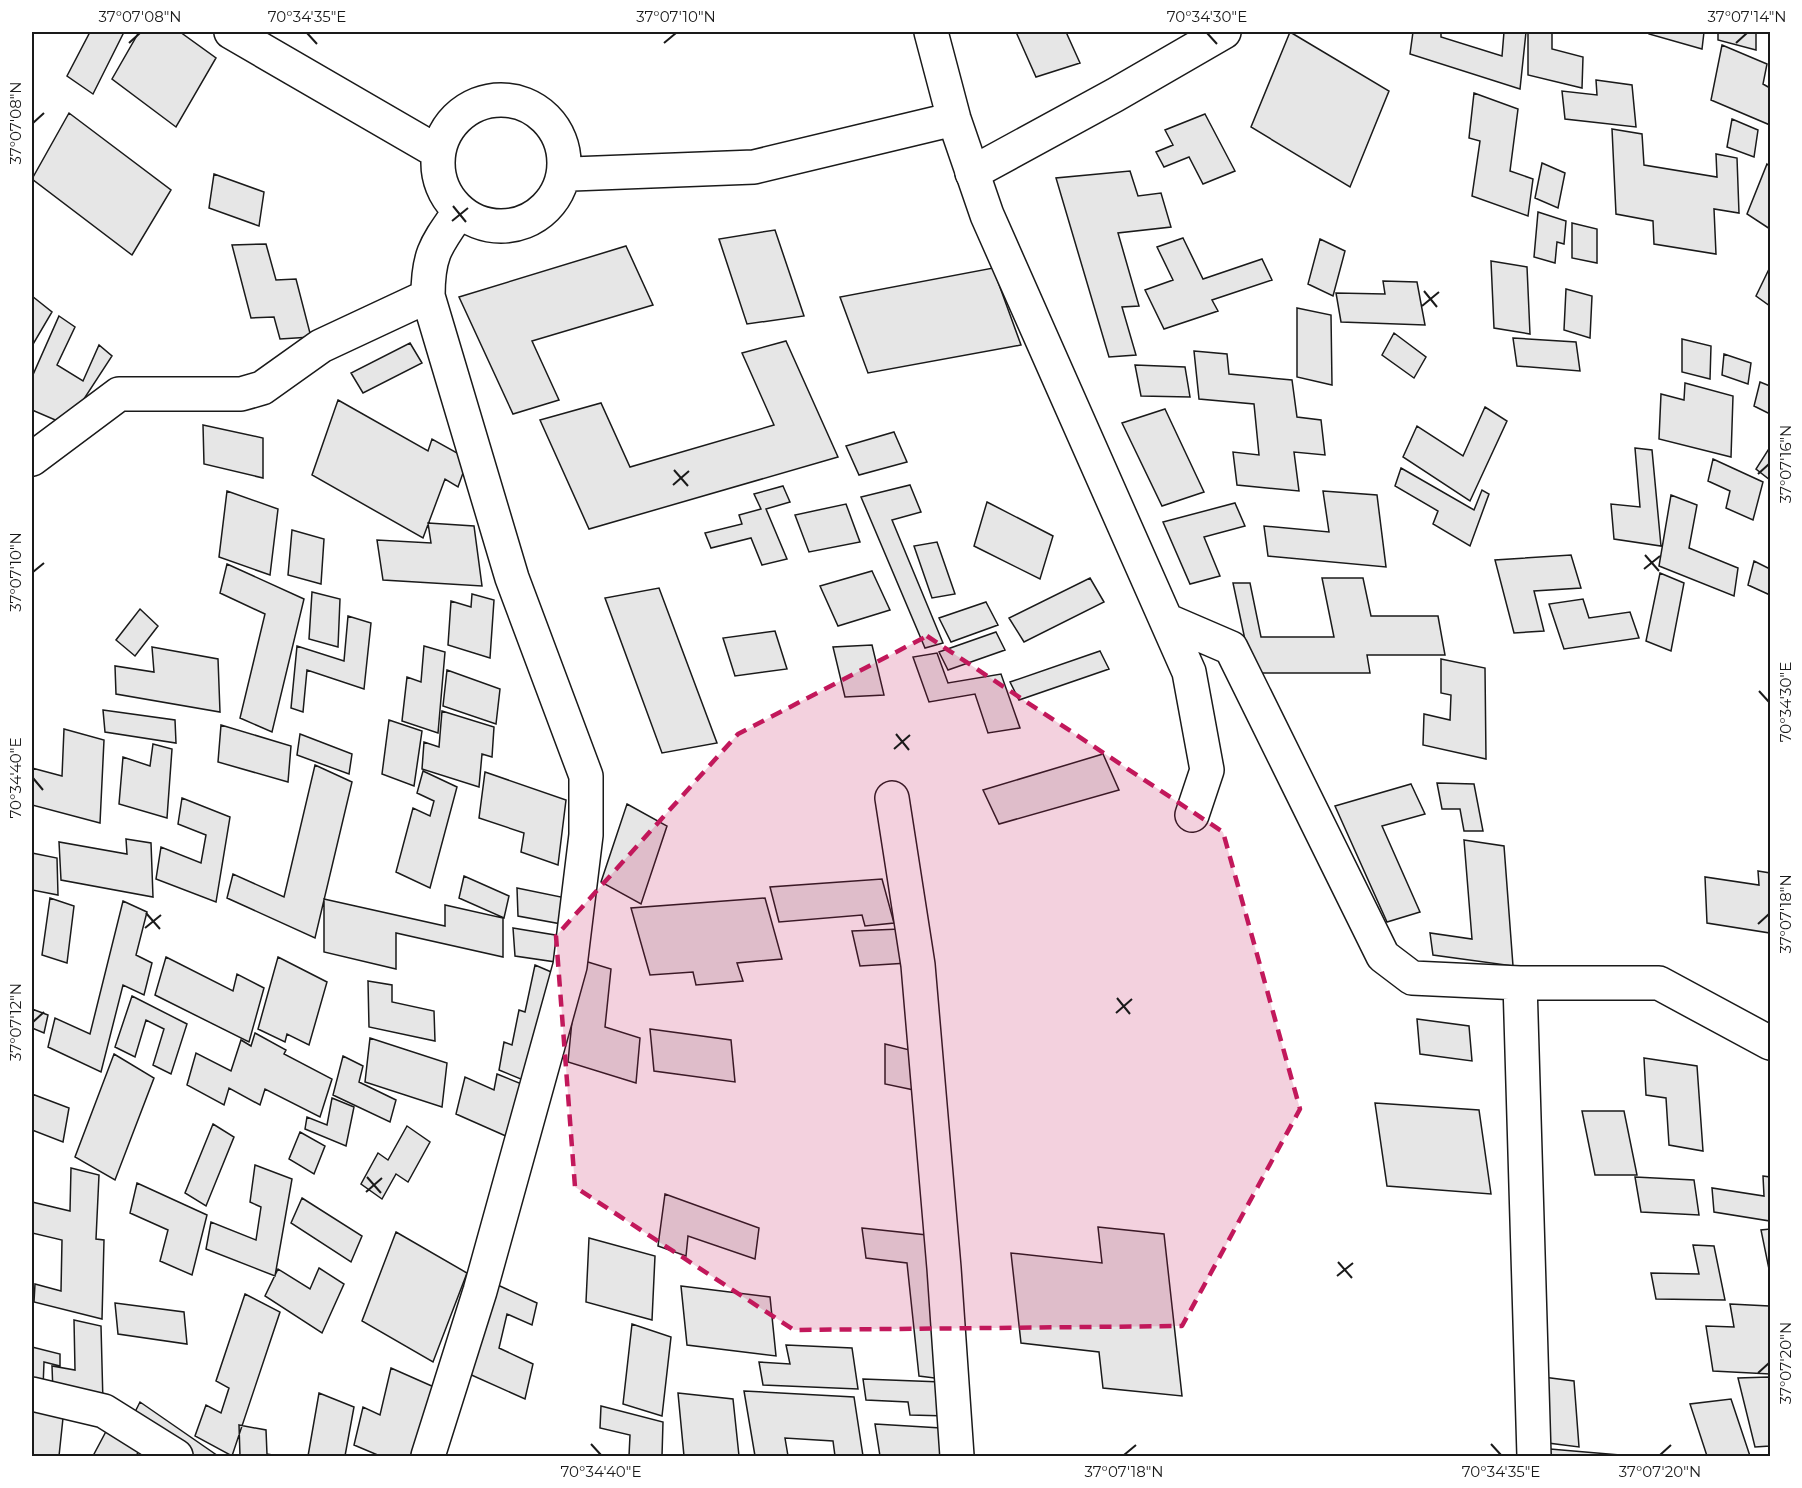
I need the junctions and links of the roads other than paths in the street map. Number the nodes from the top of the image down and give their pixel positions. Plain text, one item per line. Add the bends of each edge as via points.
1 (231, 32) edge
2 (931, 32) edge
3 (1224, 32) edge
4 (954, 119) junction
5 (438, 152) junction
6 (564, 168) junction
7 (972, 173) junction
8 (459, 212) junction
9 (428, 296) junction
10 (32, 459) edge
11 (1166, 620) junction
12 (892, 798) dead end
13 (1192, 815) dead end
14 (1520, 983) junction
15 (1770, 1043) edge
16 (32, 1394) edge
17 (176, 1456) edge
18 (428, 1456) edge
19 (957, 1456) edge
20 (1534, 1456) edge

1 - 5 street
2 - 4 street
3 - 7 street
4 - 6 street via 754,167 572,174
4 - 7 street
5 - 6 street via 459,115 477,104 519,102 538,112 553,127 562,147
5 - 8 street via 441,185
6 - 8 street via 560,188 549,204 525,221 496,227
7 - 11 street
8 - 9 street via 437,244 428,267
9 - 10 street via 321,346 262,388 241,394 119,393
9 - 18 street via 512,578 586,776 586,835 570,966 483,1280
11 - 13 street via 1189,672 1207,770
11 - 14 street via 1231,648 1383,957 1412,978
12 - 19 street via 918,965
14 - 15 street via 1659,983
14 - 20 street
16 - 17 street via 104,1412

